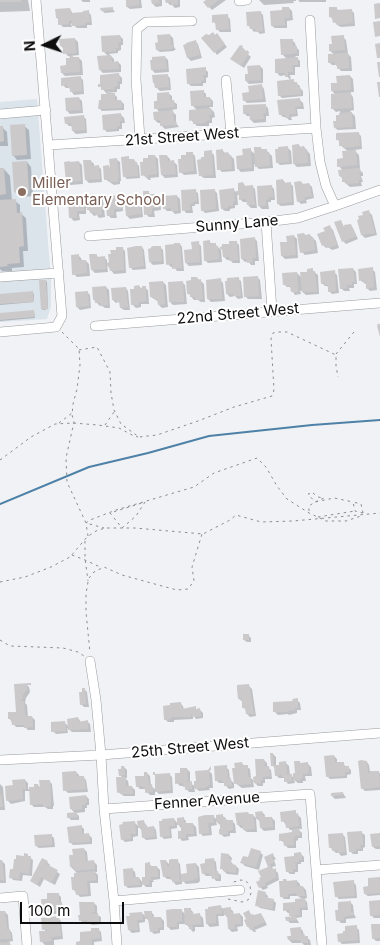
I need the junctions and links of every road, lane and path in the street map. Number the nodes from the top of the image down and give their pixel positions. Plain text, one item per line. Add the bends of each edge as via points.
1 (36, 0) edge
2 (310, 20) dead end
3 (192, 21) dead end
4 (226, 80) dead end
5 (46, 110) junction
6 (0, 114) edge
7 (316, 128) junction
8 (230, 133) junction
9 (140, 139) junction
10 (49, 146) junction
11 (380, 190) edge
12 (335, 206) junction
13 (266, 222) junction
14 (89, 236) dead end
15 (59, 273) junction
16 (0, 277) edge
17 (380, 303) edge
18 (272, 311) junction
19 (95, 326) dead end
20 (56, 327) junction
21 (0, 332) edge
22 (354, 332) dead end
23 (79, 350) junction
24 (336, 355) junction
25 (338, 377) dead end
26 (72, 412) junction
27 (115, 412) junction
28 (73, 423) junction
29 (59, 424) junction
30 (105, 426) junction
31 (139, 437) junction
32 (0, 460) edge
33 (145, 502) junction
34 (314, 502) junction
35 (353, 502) junction
36 (355, 510) junction
37 (110, 513) junction
38 (309, 513) junction
39 (380, 513) edge
40 (364, 514) junction
41 (317, 517) junction
42 (86, 523) junction
43 (122, 528) junction
44 (104, 529) junction
45 (202, 534) junction
46 (88, 536) junction
47 (85, 539) junction
48 (71, 555) junction
49 (85, 560) junction
50 (101, 568) junction
51 (88, 581) junction
52 (0, 582) edge
53 (0, 640) edge
54 (90, 661) junction
55 (380, 733) edge
56 (102, 755) junction
57 (0, 760) edge
58 (104, 808) junction
59 (380, 865) edge
60 (316, 870) junction
61 (228, 883) dead end
62 (240, 890) dead end
63 (0, 898) edge
64 (226, 899) dead end
65 (114, 900) junction
66 (27, 945) edge
67 (117, 945) edge
68 (322, 945) edge

1 - 5 street
2 - 7 street
3 - 9 street via 146,22 137,29
4 - 8 street
5 - 6 street
5 - 10 street
7 - 8 street, 21st Street West
7 - 12 street via 320,162
8 - 9 street, 21st Street West
9 - 10 street, 21st Street West
10 - 15 street
11 - 12 street, Sunny Lane
12 - 13 street, Sunny Lane via 298,218
13 - 14 street, Sunny Lane
13 - 18 street
15 - 16 street
15 - 20 street via 62,316
17 - 18 street, 22nd Street West
18 - 19 street, 22nd Street West
20 - 21 street
20 - 23 path
22 - 24 path
23 - 26 path via 80,365
23 - 27 path via 97,346 110,372
24 - 25 path
24 - 31 path via 287,332 273,333 272,396 157,435
26 - 28 path
26 - 29 path
27 - 30 path
27 - 31 path via 121,424
28 - 29 path
28 - 30 path
28 - 42 path via 66,458 67,482
29 - 32 path via 31,437
30 - 31 path
33 - 37 path
33 - 38 path via 194,487 214,473 257,458 287,499
33 - 43 path via 136,516
34 - 34 path via 320,500 324,498 308,494
34 - 35 path via 334,498
34 - 38 path via 309,506
35 - 36 path
35 - 40 path via 361,504
36 - 40 path
36 - 41 path
37 - 42 path
37 - 43 path
38 - 41 path
39 - 40 path
40 - 41 path via 346,521 326,521
40 - 45 path via 261,522 236,515
42 - 44 path
42 - 46 path
43 - 44 path
43 - 45 path
44 - 46 path
45 - 50 path via 192,567 194,581 188,589 177,590
46 - 47 path
47 - 48 path
47 - 49 path
48 - 49 path
48 - 52 path via 51,567
49 - 50 path
49 - 51 path
50 - 51 path
51 - 54 path via 86,612
53 - 54 path via 10,646 63,648 78,652
54 - 56 street
55 - 56 street, 25th Street West
56 - 57 street, 25th Street West
56 - 58 street
58 - 60 street, Fenner Avenue via 310,794
58 - 65 street
59 - 60 street
60 - 68 street
61 - 64 path via 246,881 251,893 249,899 242,902
62 - 65 street
63 - 66 street via 23,896
65 - 67 street

